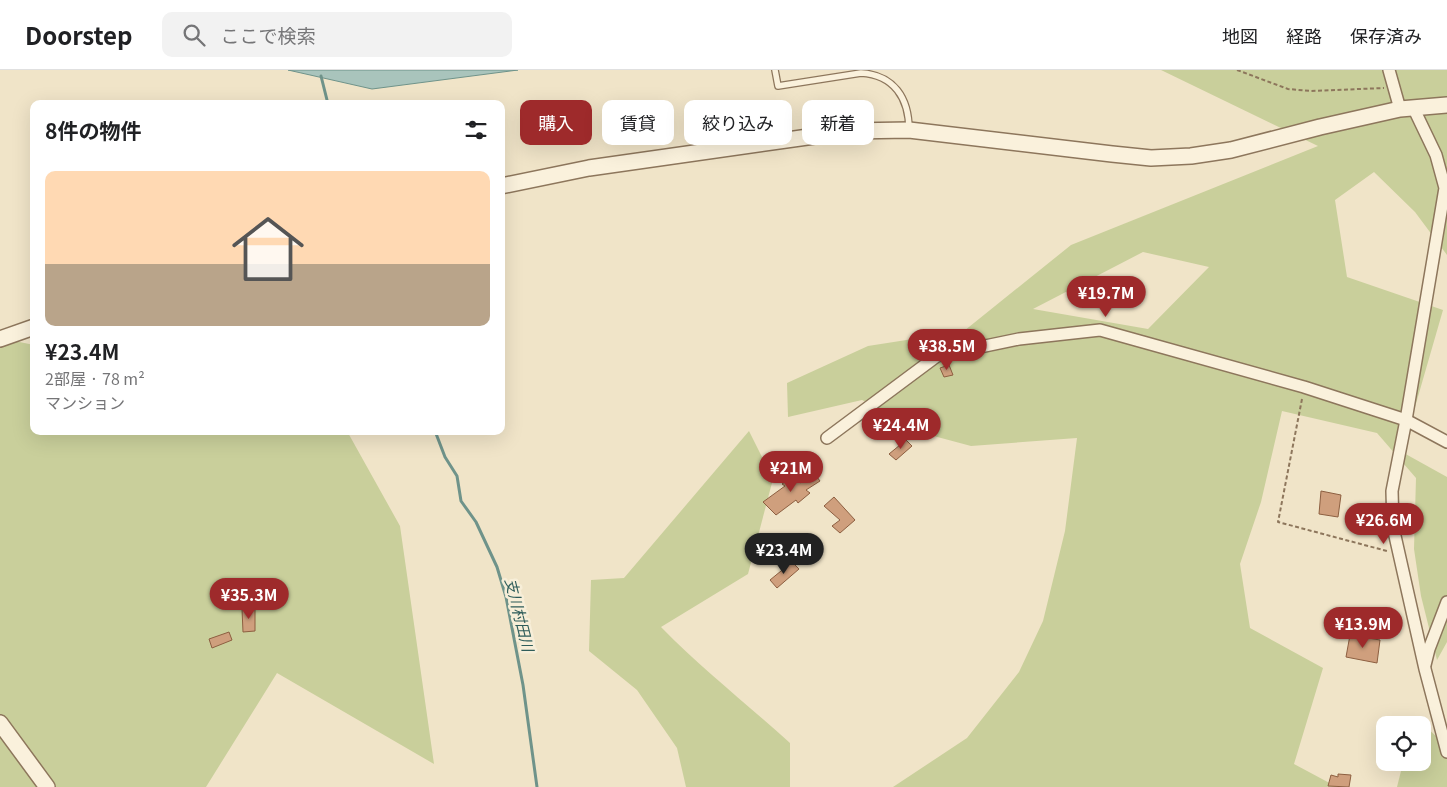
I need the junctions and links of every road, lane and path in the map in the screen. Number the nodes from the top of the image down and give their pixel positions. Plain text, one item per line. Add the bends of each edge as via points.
1 (775, 70) edge
2 (1237, 70) edge
3 (1389, 70) edge
4 (1392, 84) junction
5 (1447, 105) edge
6 (1407, 108) junction
7 (909, 130) junction
8 (505, 185) edge
9 (30, 328) edge
10 (0, 338) edge
11 (1304, 387) junction
12 (1406, 420) junction
13 (827, 438) dead end
14 (1447, 442) edge
15 (1399, 554) junction
16 (1447, 602) edge
17 (1425, 670) junction
18 (0, 723) edge
19 (1447, 752) edge
20 (47, 787) edge

1 - 7 lane via 778,86 861,73 874,74 899,92 909,111
2 - 4 path via 1288,89 1365,89
3 - 4 street
4 - 6 street
5 - 6 street
6 - 7 street via 1231,150 1151,158
6 - 12 street via 1436,155 1445,188
7 - 8 street via 850,131 800,137 590,168
9 - 10 street
11 - 12 street
11 - 13 street via 1100,330 1019,339 937,356
11 - 15 path via 1278,522
12 - 14 street
12 - 15 street via 1392,491 1393,527
15 - 17 street
16 - 17 street via 1429,649
17 - 19 street
18 - 20 street

